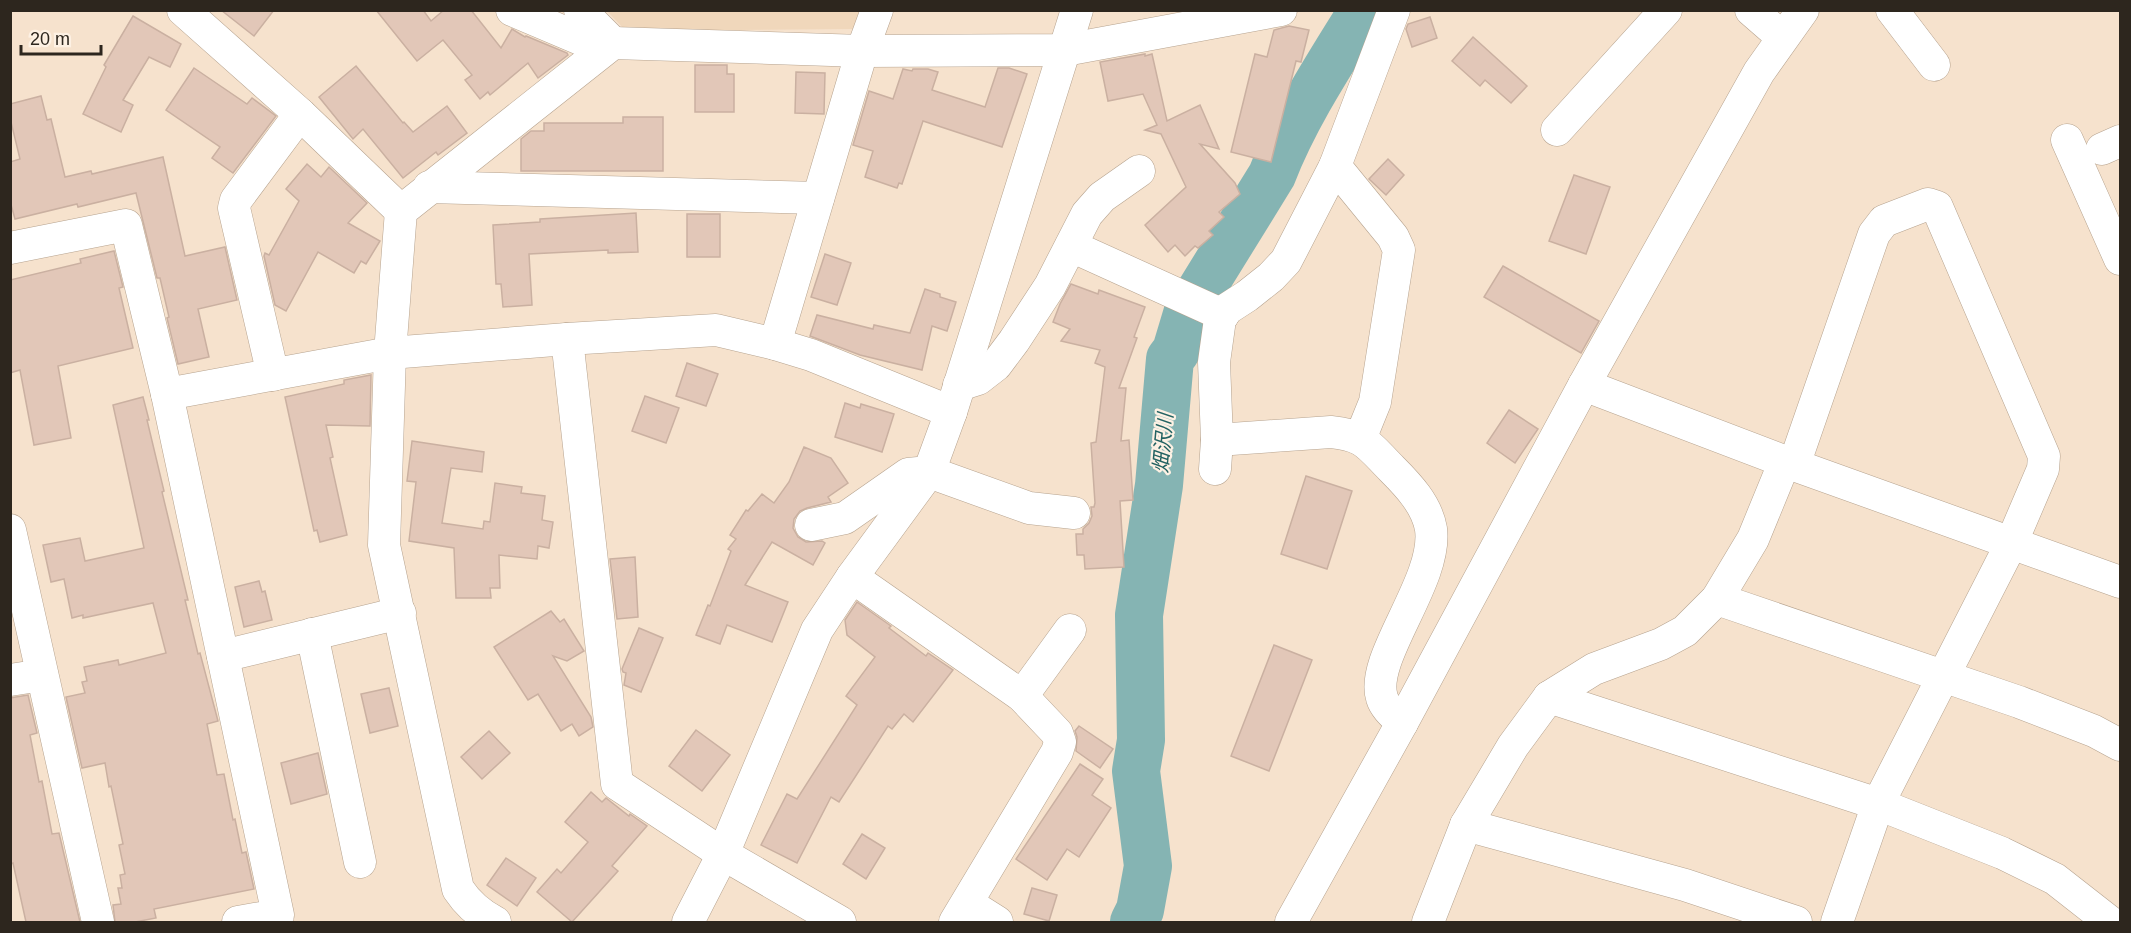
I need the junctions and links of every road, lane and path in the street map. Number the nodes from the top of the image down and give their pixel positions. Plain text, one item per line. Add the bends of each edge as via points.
1 (512, 10) edge
2 (580, 10) edge
3 (877, 10) edge
4 (1077, 10) edge
5 (1281, 10) edge
6 (1394, 10) edge
7 (1666, 10) edge
8 (1751, 10) edge
9 (1803, 10) edge
10 (1893, 10) edge
11 (190, 13) edge
12 (1782, 37) junction
13 (608, 46) junction
14 (1065, 50) junction
15 (862, 51) junction
16 (1934, 65) dead end
17 (300, 114) junction
18 (1557, 130) dead end
19 (2067, 140) dead end
20 (1335, 166) junction
21 (1139, 171) dead end
22 (429, 187) junction
23 (818, 198) junction
24 (401, 211) junction
25 (1071, 246) junction
26 (10, 248) edge
27 (2118, 249) edge
28 (1223, 315) junction
29 (567, 339) junction
30 (775, 344) junction
31 (390, 353) junction
32 (273, 375) junction
33 (1584, 385) junction
34 (167, 394) junction
35 (955, 399) junction
36 (1360, 439) junction
37 (1789, 463) junction
38 (928, 472) junction
39 (1074, 513) dead end
40 (811, 525) dead end
41 (10, 530) edge
42 (2011, 544) junction
43 (852, 577) junction
44 (2121, 582) edge
45 (1717, 599) junction
46 (400, 613) junction
47 (1070, 630) dead end
48 (312, 634) junction
49 (223, 656) junction
50 (42, 675) junction
51 (1942, 676) junction
52 (10, 680) edge
53 (1022, 696) junction
54 (1549, 697) junction
55 (1402, 723) junction
56 (2121, 745) edge
57 (1878, 804) junction
58 (1466, 825) junction
59 (723, 854) junction
60 (360, 862) dead end
61 (961, 913) edge
62 (1301, 920) edge
63 (257, 921) edge
64 (98, 922) edge
65 (495, 922) edge
66 (688, 922) edge
67 (840, 922) edge
68 (997, 922) edge
69 (1428, 922) edge
70 (1796, 922) edge
71 (1837, 922) edge
72 (2110, 922) edge

1 - 13 street
2 - 13 street
3 - 15 street
4 - 14 street
5 - 14 street
6 - 20 street
7 - 18 street
8 - 12 street
9 - 12 street
10 - 16 street
11 - 17 street
12 - 33 street
13 - 15 street
13 - 22 street
14 - 15 street
14 - 35 street
15 - 23 street
17 - 24 street
17 - 32 street via 234,208
19 - 27 street
20 - 28 street via 1286,261
20 - 36 street via 1393,237 1399,250 1375,402
21 - 25 street via 1102,197 1087,214
22 - 23 street
22 - 24 street
23 - 30 street
24 - 31 street
25 - 28 street
25 - 35 street via 1050,286 996,365
26 - 34 street via 126,225
28 - 36 street via 1214,362 1216,454 1331,432
29 - 30 street via 716,330
29 - 31 street
29 - 59 street via 617,784
30 - 35 street
31 - 32 street
31 - 46 street via 384,545
32 - 34 street
33 - 37 street
33 - 55 street
34 - 49 street
35 - 38 street
36 - 55 street via 1411,489 1430,527 1432,544 1424,573 1380,683 1382,699
37 - 42 street
37 - 42 street via 1874,234 1884,220 1928,204 1937,207 2044,456 2043,469
37 - 45 street via 1754,539
38 - 39 street via 1029,508
38 - 40 street via 908,474 845,518
38 - 43 street
41 - 50 street
42 - 44 street
42 - 51 street
43 - 53 street
43 - 59 street via 817,630
45 - 51 street
45 - 54 street via 1685,631 1594,669
46 - 48 street
46 - 65 street via 458,889 466,902
47 - 53 street
48 - 49 street
48 - 60 street
49 - 63 street via 278,915
50 - 52 street
50 - 64 street
51 - 56 street via 2083,727
51 - 57 street
53 - 61 street via 1057,733 1060,742
54 - 57 street
54 - 58 street via 1513,746
55 - 62 street
57 - 71 street
57 - 72 street via 2002,853 2055,879
58 - 69 street
58 - 70 street via 1685,885
59 - 66 street
59 - 67 street
61 - 68 street

